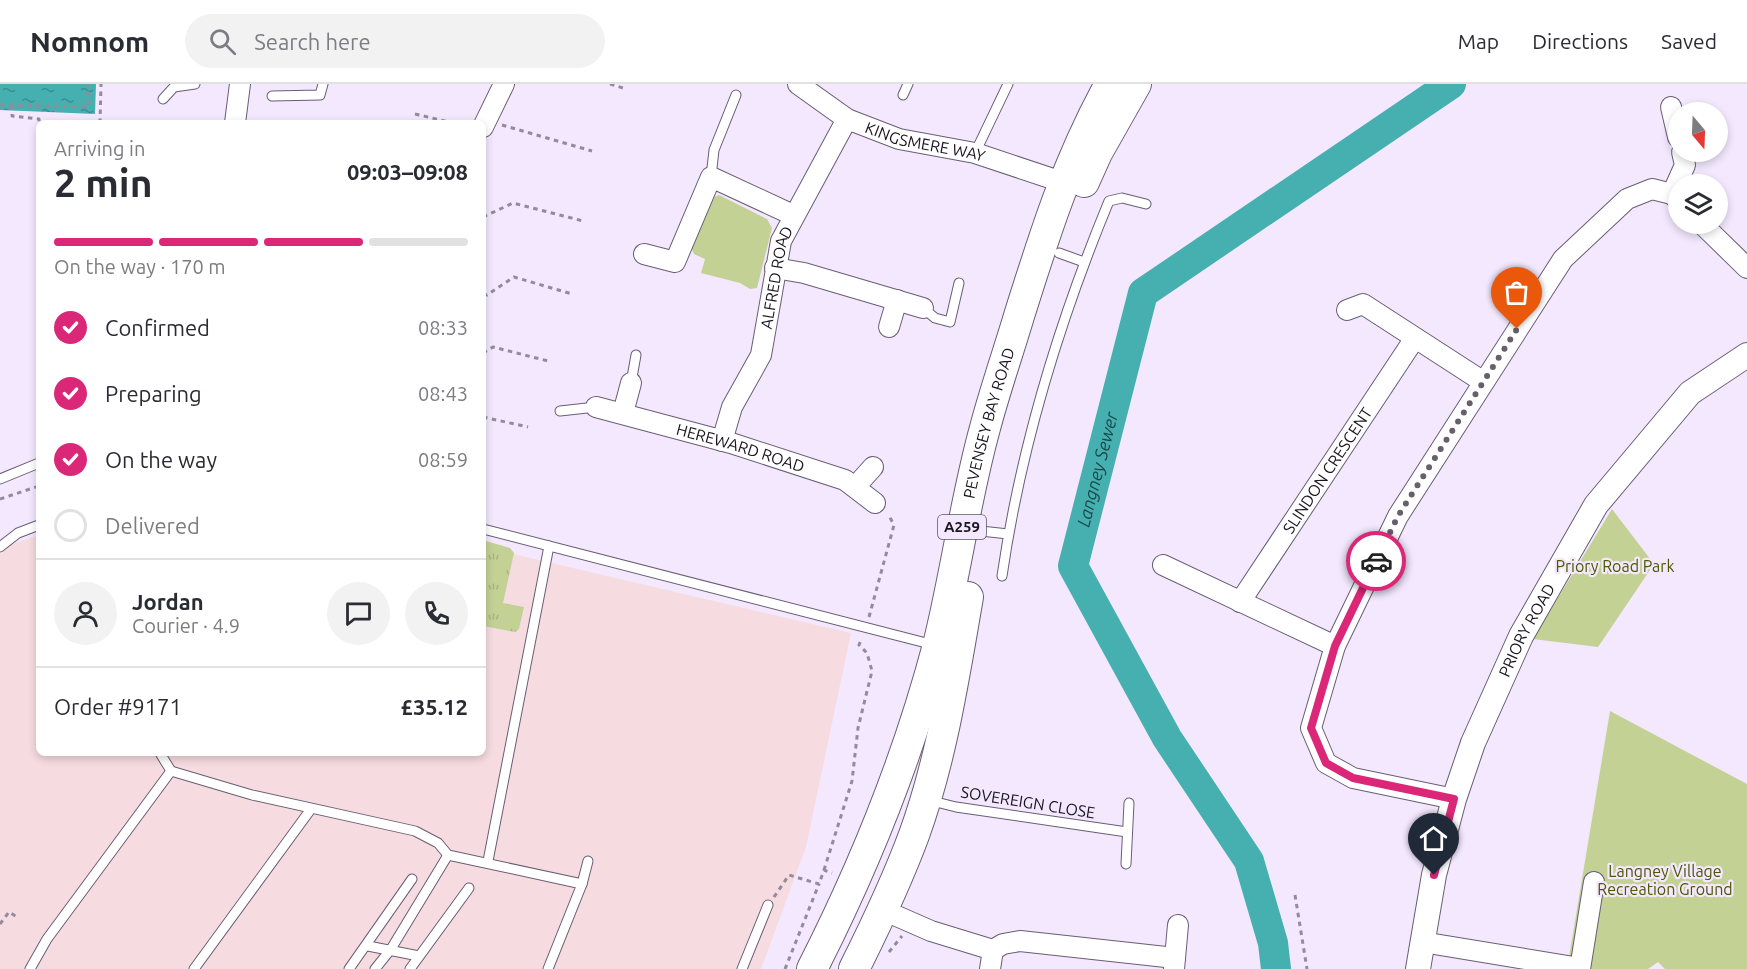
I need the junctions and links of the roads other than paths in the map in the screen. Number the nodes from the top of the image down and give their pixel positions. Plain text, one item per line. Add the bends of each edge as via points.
1 (195, 84) edge
2 (240, 84) edge
3 (323, 84) edge
4 (504, 84) edge
5 (798, 84) edge
6 (908, 84) edge
7 (1008, 84) edge
8 (1110, 84) edge
9 (1136, 84) edge
10 (736, 95) dead end
11 (903, 95) dead end
12 (272, 96) dead end
13 (163, 99) dead end
14 (847, 119) junction
15 (236, 120) edge
16 (486, 122) edge
17 (975, 153) junction
18 (711, 177) junction
19 (1062, 182) junction
20 (1668, 195) edge
21 (1146, 204) dead end
22 (794, 214) junction
23 (1712, 234) edge
24 (644, 254) dead end
25 (1071, 258) junction
26 (775, 268) junction
27 (1747, 268) edge
28 (958, 283) dead end
29 (897, 300) junction
30 (923, 308) joint
31 (1347, 310) dead end
32 (889, 327) dead end
33 (1415, 338) junction
34 (636, 355) dead end
35 (1747, 355) edge
36 (1482, 381) junction
37 (631, 383) joint
38 (596, 407) joint
39 (560, 411) dead end
40 (623, 413) junction
41 (722, 441) junction
42 (36, 464) edge
43 (873, 468) dead end
44 (0, 479) edge
45 (855, 487) junction
46 (875, 503) road end
47 (36, 526) edge
48 (486, 530) edge
49 (995, 532) junction
50 (549, 546) junction
51 (0, 547) edge
52 (1163, 565) dead end
53 (1002, 576) dead end
54 (1240, 602) junction
55 (937, 646) junction
56 (1335, 646) junction
57 (162, 756) edge
58 (171, 771) junction
59 (925, 799) junction
60 (1454, 799) junction
61 (1129, 803) dead end
62 (311, 809) junction
63 (1127, 832) junction
64 (448, 855) junction
65 (488, 861) junction
66 (588, 861) dead end
67 (1126, 864) dead end
68 (412, 879) dead end
69 (1594, 882) dead end
70 (582, 884) junction
71 (469, 888) dead end
72 (768, 906) road end
73 (883, 910) junction
74 (1178, 924) dead end
75 (1422, 942) junction
76 (368, 946) junction
77 (391, 949) junction
78 (419, 956) junction
79 (991, 959) edge
80 (1174, 964) edge
81 (30, 969) edge
82 (194, 969) edge
83 (350, 969) edge
84 (375, 969) edge
85 (410, 969) edge
86 (548, 969) edge
87 (742, 969) edge
88 (812, 969) edge
89 (854, 969) edge
90 (1418, 969) edge
91 (1580, 969) edge

1 - 13 lane via 174,87
2 - 15 street
3 - 12 lane via 320,95
4 - 16 street
5 - 14 street, KINGSMERE WAY
6 - 11 lane
7 - 17 lane
8 - 19 main road, PEVENSEY BAY ROAD / A259
9 - 25 main road, PEVENSEY BAY ROAD / A259 via 1097,153 1073,207
10 - 18 lane via 714,150
14 - 17 street, KINGSMERE WAY via 899,139
14 - 22 street, ALFRED ROAD
17 - 19 street, KINGSMERE WAY
18 - 22 street
18 - 24 street via 675,262
19 - 55 main road, PEVENSEY BAY ROAD / A259 via 984,429
20 - 36 street via 1652,189 1627,198 1563,259
21 - 25 lane via 1122,198 1109,201
22 - 26 street, ALFRED ROAD via 781,241
23 - 27 street
25 - 49 main road, PEVENSEY BAY ROAD / A259 via 1015,390 996,459
26 - 29 street
26 - 41 street, ALFRED ROAD via 761,355 732,407
28 - 30 lane via 950,322 935,318
29 - 30 street
29 - 32 street
31 - 33 street via 1364,303
33 - 36 street
33 - 54 street, SLINDON CRESCENT
34 - 37 lane
35 - 60 street, PRIORY ROAD via 1690,393 1596,505 1521,636 1473,743
36 - 56 street via 1398,516
37 - 40 street
38 - 39 lane
38 - 40 street, HEREWARD ROAD
40 - 41 street, HEREWARD ROAD
41 - 45 street, HEREWARD ROAD via 845,480
42 - 44 lane
43 - 45 street
45 - 46 street, HEREWARD ROAD
47 - 51 lane via 18,533
48 - 50 lane
49 - 53 lane
49 - 59 main road, PEVENSEY BAY ROAD / A259
50 - 55 lane
50 - 65 lane
52 - 54 street
54 - 56 street
55 - 88 main road, PEVENSEY BAY ROAD / A259 via 883,817
56 - 60 street via 1311,728 1326,763 1353,778
57 - 58 lane
58 - 62 lane
58 - 81 lane via 46,939
59 - 63 lane, SOVEREIGN CLOSE
59 - 73 main road, PEVENSEY BAY ROAD / A259
60 - 75 street, PRIORY ROAD
61 - 63 lane
62 - 64 lane via 415,831 438,843
62 - 82 lane
63 - 67 lane
64 - 65 lane
64 - 77 lane
65 - 70 lane
66 - 70 lane
68 - 76 lane
69 - 91 street
70 - 86 lane
71 - 78 lane
72 - 87 lane
73 - 79 street
73 - 89 main road, PEVENSEY BAY ROAD / A259
74 - 80 street
75 - 90 street, PRIORY ROAD
75 - 91 street
76 - 77 lane
76 - 83 lane
77 - 78 lane
77 - 84 lane
78 - 85 lane
79 - 80 street via 1003,944 1020,941

